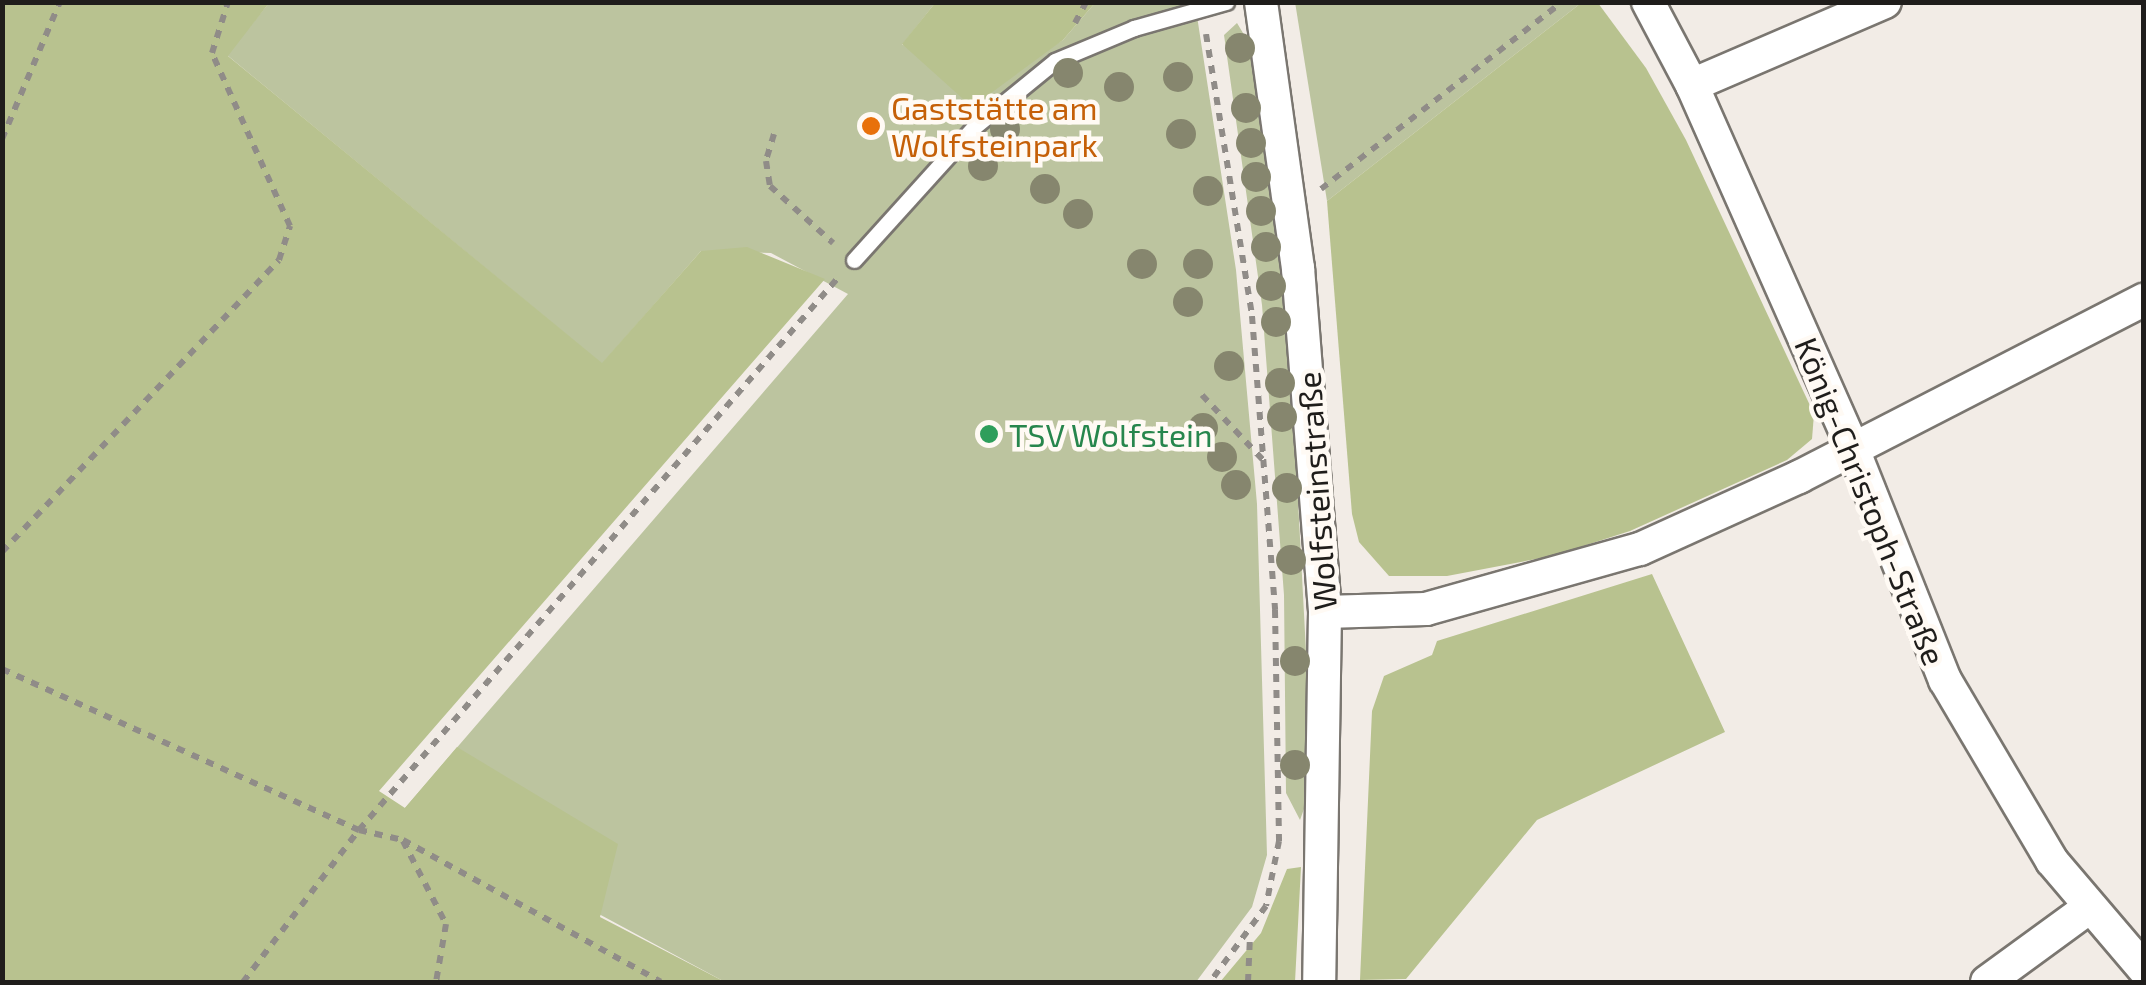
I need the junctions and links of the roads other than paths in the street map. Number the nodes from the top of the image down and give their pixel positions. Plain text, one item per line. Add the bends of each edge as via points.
1 (1226, 2) edge
2 (1261, 2) edge
3 (1648, 2) edge
4 (1885, 2) edge
5 (1692, 85) junction
6 (854, 260) road end
7 (2144, 300) edge
8 (1853, 449) junction
9 (1326, 612) junction
10 (2088, 909) junction
11 (2144, 970) edge
12 (1318, 982) edge
13 (1987, 982) edge

1 - 6 lane via 1054,61 974,127
2 - 9 street, Wolfsteinstraße via 1292,211
3 - 5 street, König-Christoph-Straße
4 - 5 street
5 - 8 street, König-Christoph-Straße
7 - 8 street
8 - 9 street via 1640,549 1506,591 1402,612
8 - 10 street, König-Christoph-Straße via 1945,680
9 - 12 street, Wolfsteinstraße
10 - 11 street, König-Christoph-Straße
10 - 13 street

